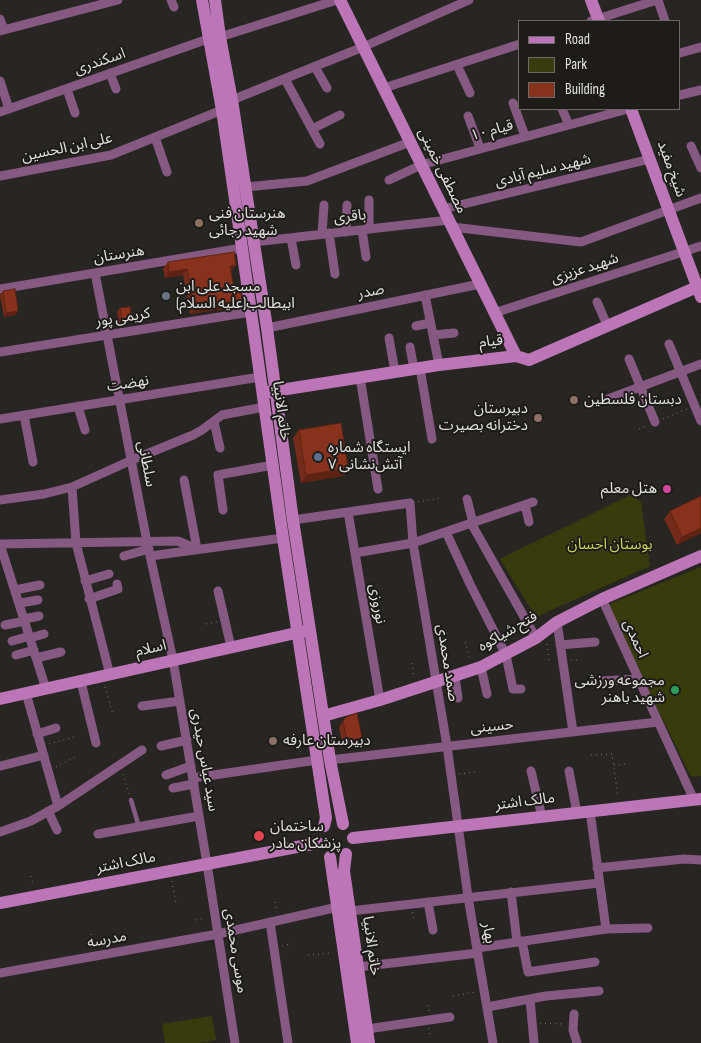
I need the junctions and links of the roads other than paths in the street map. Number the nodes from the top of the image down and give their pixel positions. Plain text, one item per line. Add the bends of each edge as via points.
1 (118, 0) edge
2 (202, 0) edge
3 (215, 0) edge
4 (338, 0) edge
5 (469, 0) edge
6 (591, 0) edge
7 (658, 0) edge
8 (0, 18) edge
9 (596, 20) edge
10 (599, 20) edge
11 (665, 20) edge
12 (2, 30) edge
13 (214, 38) junction
14 (363, 47) junction
15 (701, 47) edge
16 (518, 48) edge
17 (681, 53) edge
18 (457, 65) junction
19 (315, 67) junction
20 (110, 73) junction
21 (285, 79) junction
22 (0, 81) edge
23 (326, 88) dead end
24 (384, 88) junction
25 (66, 89) junction
26 (116, 89) dead end
27 (701, 90) edge
28 (470, 93) dead end
29 (681, 95) edge
30 (232, 100) junction
31 (513, 103) dead end
32 (222, 110) junction
33 (562, 110) edge
34 (626, 110) edge
35 (630, 110) edge
36 (4, 111) edge
37 (75, 113) dead end
38 (340, 115) dead end
39 (468, 116) dead end
40 (569, 125) junction
41 (312, 129) junction
42 (525, 136) junction
43 (154, 137) junction
44 (410, 142) junction
45 (320, 144) dead end
46 (691, 146) dead end
47 (480, 148) junction
48 (650, 159) junction
49 (421, 164) junction
50 (701, 168) edge
51 (167, 172) dead end
52 (0, 176) edge
53 (389, 180) dead end
54 (246, 187) junction
55 (701, 198) edge
56 (369, 200) dead end
57 (324, 204) dead end
58 (348, 205) dead end
59 (669, 210) junction
60 (448, 219) junction
61 (365, 229) junction
62 (346, 232) junction
63 (325, 234) junction
64 (291, 238) junction
65 (254, 242) junction
66 (701, 246) edge
67 (242, 248) junction
68 (684, 251) junction
69 (366, 257) dead end
70 (296, 264) dead end
71 (95, 273) junction
72 (335, 274) dead end
73 (480, 284) junction
74 (0, 289) edge
75 (700, 290) edge
76 (425, 295) junction
77 (597, 302) dead end
78 (250, 312) junction
79 (494, 313) junction
80 (430, 323) junction
81 (607, 325) junction
82 (416, 326) dead end
83 (267, 328) junction
84 (454, 332) dead end
85 (106, 334) junction
86 (433, 335) junction
87 (389, 338) dead end
88 (669, 344) dead end
89 (410, 347) dead end
90 (0, 352) edge
91 (516, 356) junction
92 (629, 359) dead end
93 (701, 364) edge
94 (439, 365) junction
95 (417, 369) junction
96 (395, 372) junction
97 (680, 372) junction
98 (260, 377) junction
99 (360, 377) junction
100 (640, 387) junction
101 (275, 391) junction
102 (262, 393) junction
103 (608, 399) dead end
104 (119, 400) junction
105 (78, 406) junction
106 (264, 406) junction
107 (24, 415) junction
108 (0, 419) edge
109 (701, 421) edge
110 (214, 422) junction
111 (655, 422) road end
112 (85, 430) dead end
113 (432, 439) dead end
114 (220, 448) dead end
115 (132, 460) junction
116 (32, 462) dead end
117 (272, 465) junction
118 (184, 480) dead end
119 (72, 487) junction
120 (378, 489) dead end
121 (466, 498) dead end
122 (0, 500) edge
123 (223, 510) dead end
124 (348, 512) junction
125 (293, 520) junction
126 (529, 522) dead end
127 (472, 523) junction
128 (446, 532) junction
129 (283, 538) junction
130 (76, 543) junction
131 (413, 543) junction
132 (0, 544) edge
133 (148, 549) junction
134 (197, 549) junction
135 (355, 553) junction
136 (124, 556) dead end
137 (701, 556) edge
138 (109, 574) dead end
139 (85, 581) junction
140 (117, 584) dead end
141 (40, 585) dead end
142 (15, 590) junction
143 (218, 591) dead end
144 (89, 599) junction
145 (602, 599) junction
146 (38, 600) dead end
147 (20, 603) junction
148 (39, 616) dead end
149 (25, 620) junction
150 (557, 622) junction
151 (5, 625) dead end
152 (304, 631) junction
153 (44, 634) dead end
154 (541, 634) junction
155 (30, 637) junction
156 (12, 641) dead end
157 (595, 642) dead end
158 (560, 645) junction
159 (231, 648) junction
160 (61, 652) dead end
161 (35, 654) junction
162 (16, 655) dead end
163 (506, 655) junction
164 (173, 660) junction
165 (477, 668) junction
166 (106, 676) junction
167 (455, 676) junction
168 (638, 679) junction
169 (601, 681) dead end
170 (81, 682) junction
171 (436, 682) junction
172 (46, 689) junction
173 (521, 689) dead end
174 (26, 693) junction
175 (488, 694) dead end
176 (458, 698) dead end
177 (0, 699) edge
178 (380, 700) junction
179 (180, 701) junction
180 (142, 706) dead end
181 (323, 716) junction
182 (658, 722) junction
183 (56, 728) dead end
184 (573, 732) junction
185 (37, 734) junction
186 (187, 740) junction
187 (96, 743) dead end
188 (161, 746) dead end
189 (446, 746) junction
190 (142, 750) dead end
191 (42, 751) junction
192 (323, 760) junction
193 (1, 766) edge
194 (191, 766) junction
195 (532, 771) dead end
196 (569, 771) dead end
197 (166, 775) dead end
198 (193, 781) junction
199 (172, 788) dead end
200 (698, 799) edge
201 (130, 800) road end
202 (58, 806) junction
203 (48, 811) junction
204 (584, 812) junction
205 (199, 816) junction
206 (542, 817) junction
207 (343, 824) junction
208 (324, 826) junction
209 (459, 826) junction
210 (139, 827) junction
211 (57, 830) dead end
212 (0, 832) edge
213 (98, 834) dead end
214 (353, 838) junction
215 (318, 843) junction
216 (346, 854) junction
217 (330, 856) junction
218 (701, 860) edge
219 (207, 864) junction
220 (597, 868) junction
221 (599, 883) junction
222 (511, 892) junction
223 (468, 897) junction
224 (428, 902) junction
225 (0, 903) edge
226 (338, 907) junction
227 (350, 911) junction
228 (270, 922) junction
229 (648, 928) dead end
230 (606, 929) junction
231 (432, 930) dead end
232 (218, 934) junction
233 (520, 941) junction
234 (477, 950) junction
235 (595, 962) dead end
236 (358, 967) junction
237 (0, 973) edge
238 (599, 991) dead end
239 (530, 999) junction
240 (487, 1007) junction
241 (574, 1014) dead end
242 (450, 1017) dead end
243 (367, 1028) junction
244 (235, 1043) edge
245 (288, 1043) edge
246 (357, 1043) edge
247 (369, 1043) edge
248 (493, 1043) edge
249 (534, 1043) edge
250 (577, 1043) edge

1 - 12 street
2 - 13 street, خاتم الانبیا
3 - 13 street, خاتم الانبیا
4 - 13 street, اسکندری
4 - 14 street, مصطفی خمینی
5 - 14 street
6 - 9 street
7 - 10 street
7 - 11 street
8 - 12 street
13 - 20 street, اسکندری
13 - 30 street, خاتم الانبیا
13 - 32 street, خاتم الانبیا
14 - 19 street
14 - 24 street, مصطفی خمینی
15 - 17 street
16 - 18 street
18 - 24 street
18 - 28 street
19 - 21 street
19 - 23 street
20 - 25 street, اسکندری
20 - 26 street
21 - 30 street
21 - 41 street
22 - 36 street
24 - 44 street, مصطفی خمینی
25 - 36 street, اسکندری
25 - 37 street
27 - 29 street
30 - 54 street, خاتم الانبیا
31 - 42 street
32 - 43 street, علی ابن الحسین
32 - 67 street, خاتم الانبیا
33 - 40 street
34 - 40 street, قیام ۱۰
35 - 48 street, شیخ مفید
38 - 41 street
39 - 47 street
40 - 42 street, قیام ۱۰
41 - 45 street
42 - 47 street, قیام ۱۰
43 - 51 street
43 - 52 street, علی ابن الحسین via 111,155
44 - 49 street, مصطفی خمینی
44 - 54 street via 306,181
46 - 50 street
47 - 49 street, قیام ۱۰
48 - 59 street, شیخ مفید
48 - 60 street, شهید سلیم آبادی
49 - 53 street, قیام ۱۰
49 - 60 street, مصطفی خمینی
54 - 65 street, خاتم الانبیا
55 - 59 street
56 - 61 street
57 - 63 street
58 - 62 street
59 - 60 street via 581,242
59 - 68 street, شیخ مفید
60 - 61 street, باقری
60 - 73 street, مصطفی خمینی
61 - 62 street, باقری
61 - 69 street
62 - 63 street, باقری
63 - 64 street, باقری
63 - 72 street
64 - 65 street, باقری
64 - 70 street
65 - 83 street, خاتم الانبیا
66 - 68 street, شهید عزیزی
67 - 71 street, هنرستان
67 - 78 street, خاتم الانبیا
68 - 75 street, شیخ مفید
68 - 79 street, شهید عزیزی
71 - 74 street, هنرستان
71 - 85 street, سلطانی
73 - 76 street, صدر
73 - 79 street, مصطفی خمینی
75 - 81 street, قیام
76 - 80 street
76 - 83 street, صدر
77 - 81 street
78 - 85 street, کریمی پور
78 - 98 street, خاتم الانبیا
79 - 91 street, مصطفی خمینی
80 - 82 street
80 - 86 street
81 - 91 street, قیام via 528,360
83 - 101 street, خاتم الانبیا
84 - 86 street
85 - 90 street, کریمی پور
85 - 104 street, سلطانی
86 - 94 street
87 - 96 street
88 - 97 street
89 - 95 street
91 - 94 street, قیام
92 - 100 street
93 - 97 street
94 - 95 street, قیام
95 - 96 street, قیام
95 - 113 street
96 - 99 street, قیام
97 - 100 street
97 - 109 street
98 - 102 street, خاتم الانبیا
98 - 104 street, نهضت
99 - 101 street, قیام
99 - 120 street
100 - 103 street
100 - 111 street
101 - 102 street, قیام
101 - 125 street, خاتم الانبیا
102 - 106 street, خاتم الانبیا
104 - 105 street, نهضت
104 - 115 street, سلطانی
105 - 107 street, نهضت
105 - 112 street
106 - 110 street via 227,413
106 - 117 street, خاتم الانبیا
107 - 108 street, نهضت
107 - 116 street
110 - 114 street
110 - 115 street
115 - 119 street
115 - 133 street, سلطانی
117 - 123 street via 218,475
117 - 129 street, خاتم الانبیا
118 - 134 street
119 - 122 street
119 - 130 street
121 - 127 street
124 - 125 street
124 - 131 street, صمد محمدی via 410,503
124 - 135 street, نوروزی
125 - 152 street, خاتم الانبیا
126 - 127 street via 529,504
127 - 128 street
127 - 154 street
128 - 131 street
128 - 163 street
129 - 134 street
129 - 152 street, خاتم الانبیا
130 - 132 street
130 - 133 street
130 - 139 street
131 - 135 street
131 - 171 street, صمد محمدی
132 - 142 street
133 - 134 street
133 - 134 street via 178,541
133 - 136 street
133 - 164 street, سلطانی
135 - 178 street, نوروزی
137 - 145 street, فتح شیاکوه
138 - 139 street
139 - 144 street
140 - 144 street via 118,589
141 - 142 street
142 - 147 street
143 - 159 street
144 - 166 street
145 - 150 street, فتح شیاکوه
145 - 168 street, احمدی
146 - 147 street
147 - 149 street
148 - 149 street
149 - 151 street
149 - 155 street
150 - 154 street, فتح شیاکوه
150 - 158 street
152 - 159 street, اسلام
152 - 181 street, خاتم الانبیا
152 - 192 street, خاتم الانبیا
153 - 155 street
154 - 163 street, فتح شیاکوه
155 - 156 street
155 - 161 street
157 - 158 street
158 - 184 street
159 - 164 street, اسلام
160 - 161 street
161 - 162 street
161 - 172 street
163 - 165 street, فتح شیاکوه
163 - 173 street via 513,689
164 - 166 street, اسلام
164 - 179 street, سید عباس حیدری
165 - 167 street, فتح شیاکوه
165 - 175 street
166 - 170 street, اسلام
167 - 171 street, فتح شیاکوه
167 - 176 street
168 - 169 street
168 - 182 street, احمدی
170 - 172 street, اسلام
170 - 187 street
171 - 178 street, فتح شیاکوه
171 - 189 street, صمد محمدی
172 - 174 street, اسلام
174 - 177 street, اسلام
174 - 185 street
178 - 181 street, فتح شیاکوه
179 - 180 street
179 - 186 street, سید عباس حیدری
181 - 192 street, خاتم الانبیا
182 - 184 street, حسینی
182 - 200 street, احمدی
183 - 185 street
184 - 189 street, حسینی
185 - 191 street
186 - 188 street
186 - 194 street, سید عباس حیدری
189 - 192 street, حسینی
189 - 209 street, صمد محمدی
190 - 202 street
191 - 193 street via 20,766
191 - 202 street
192 - 198 street, حسینی
192 - 207 street, خاتم الانبیا
192 - 208 street, خاتم الانبیا
194 - 197 street
194 - 198 street, سید عباس حیدری
195 - 206 street
196 - 204 street
198 - 199 street, حسینی
198 - 205 street, سید عباس حیدری
200 - 204 street, مالک اشتر
201 - 210 lane
202 - 203 street
203 - 211 street
203 - 212 street
204 - 206 street, مالک اشتر
204 - 220 street
205 - 210 street
205 - 219 street, سید عباس حیدری
206 - 209 street, مالک اشتر
207 - 208 street via 333,822
207 - 214 street
208 - 215 street via 318,834
209 - 214 street, مالک اشتر
209 - 223 street, بهار
210 - 213 street
214 - 216 street
215 - 217 street
215 - 219 street, مالک اشتر
216 - 217 street
216 - 227 street, خاتم الانبیا via 344,871
217 - 226 street, خاتم الانبیا
218 - 220 street
219 - 225 street, مالک اشتر
219 - 232 street, موسی محمدی
220 - 221 street
221 - 222 street
221 - 230 street
222 - 223 street
222 - 233 street
223 - 224 street
223 - 234 street, بهار
224 - 227 street
224 - 231 street
226 - 228 street, مدرسه
226 - 246 street, خاتم الانبیا
227 - 236 street, خاتم الانبیا
228 - 232 street, مدرسه
228 - 245 street
229 - 230 street
230 - 233 street
232 - 237 street, مدرسه
232 - 244 street, موسی محمدی
233 - 234 street
233 - 235 street via 528,972
234 - 236 street
234 - 240 street, بهار
236 - 243 street, خاتم الانبیا
238 - 239 street
239 - 240 street
239 - 249 street
240 - 248 street, بهار
241 - 250 street via 573,1030
242 - 243 street
243 - 247 street, خاتم الانبیا

